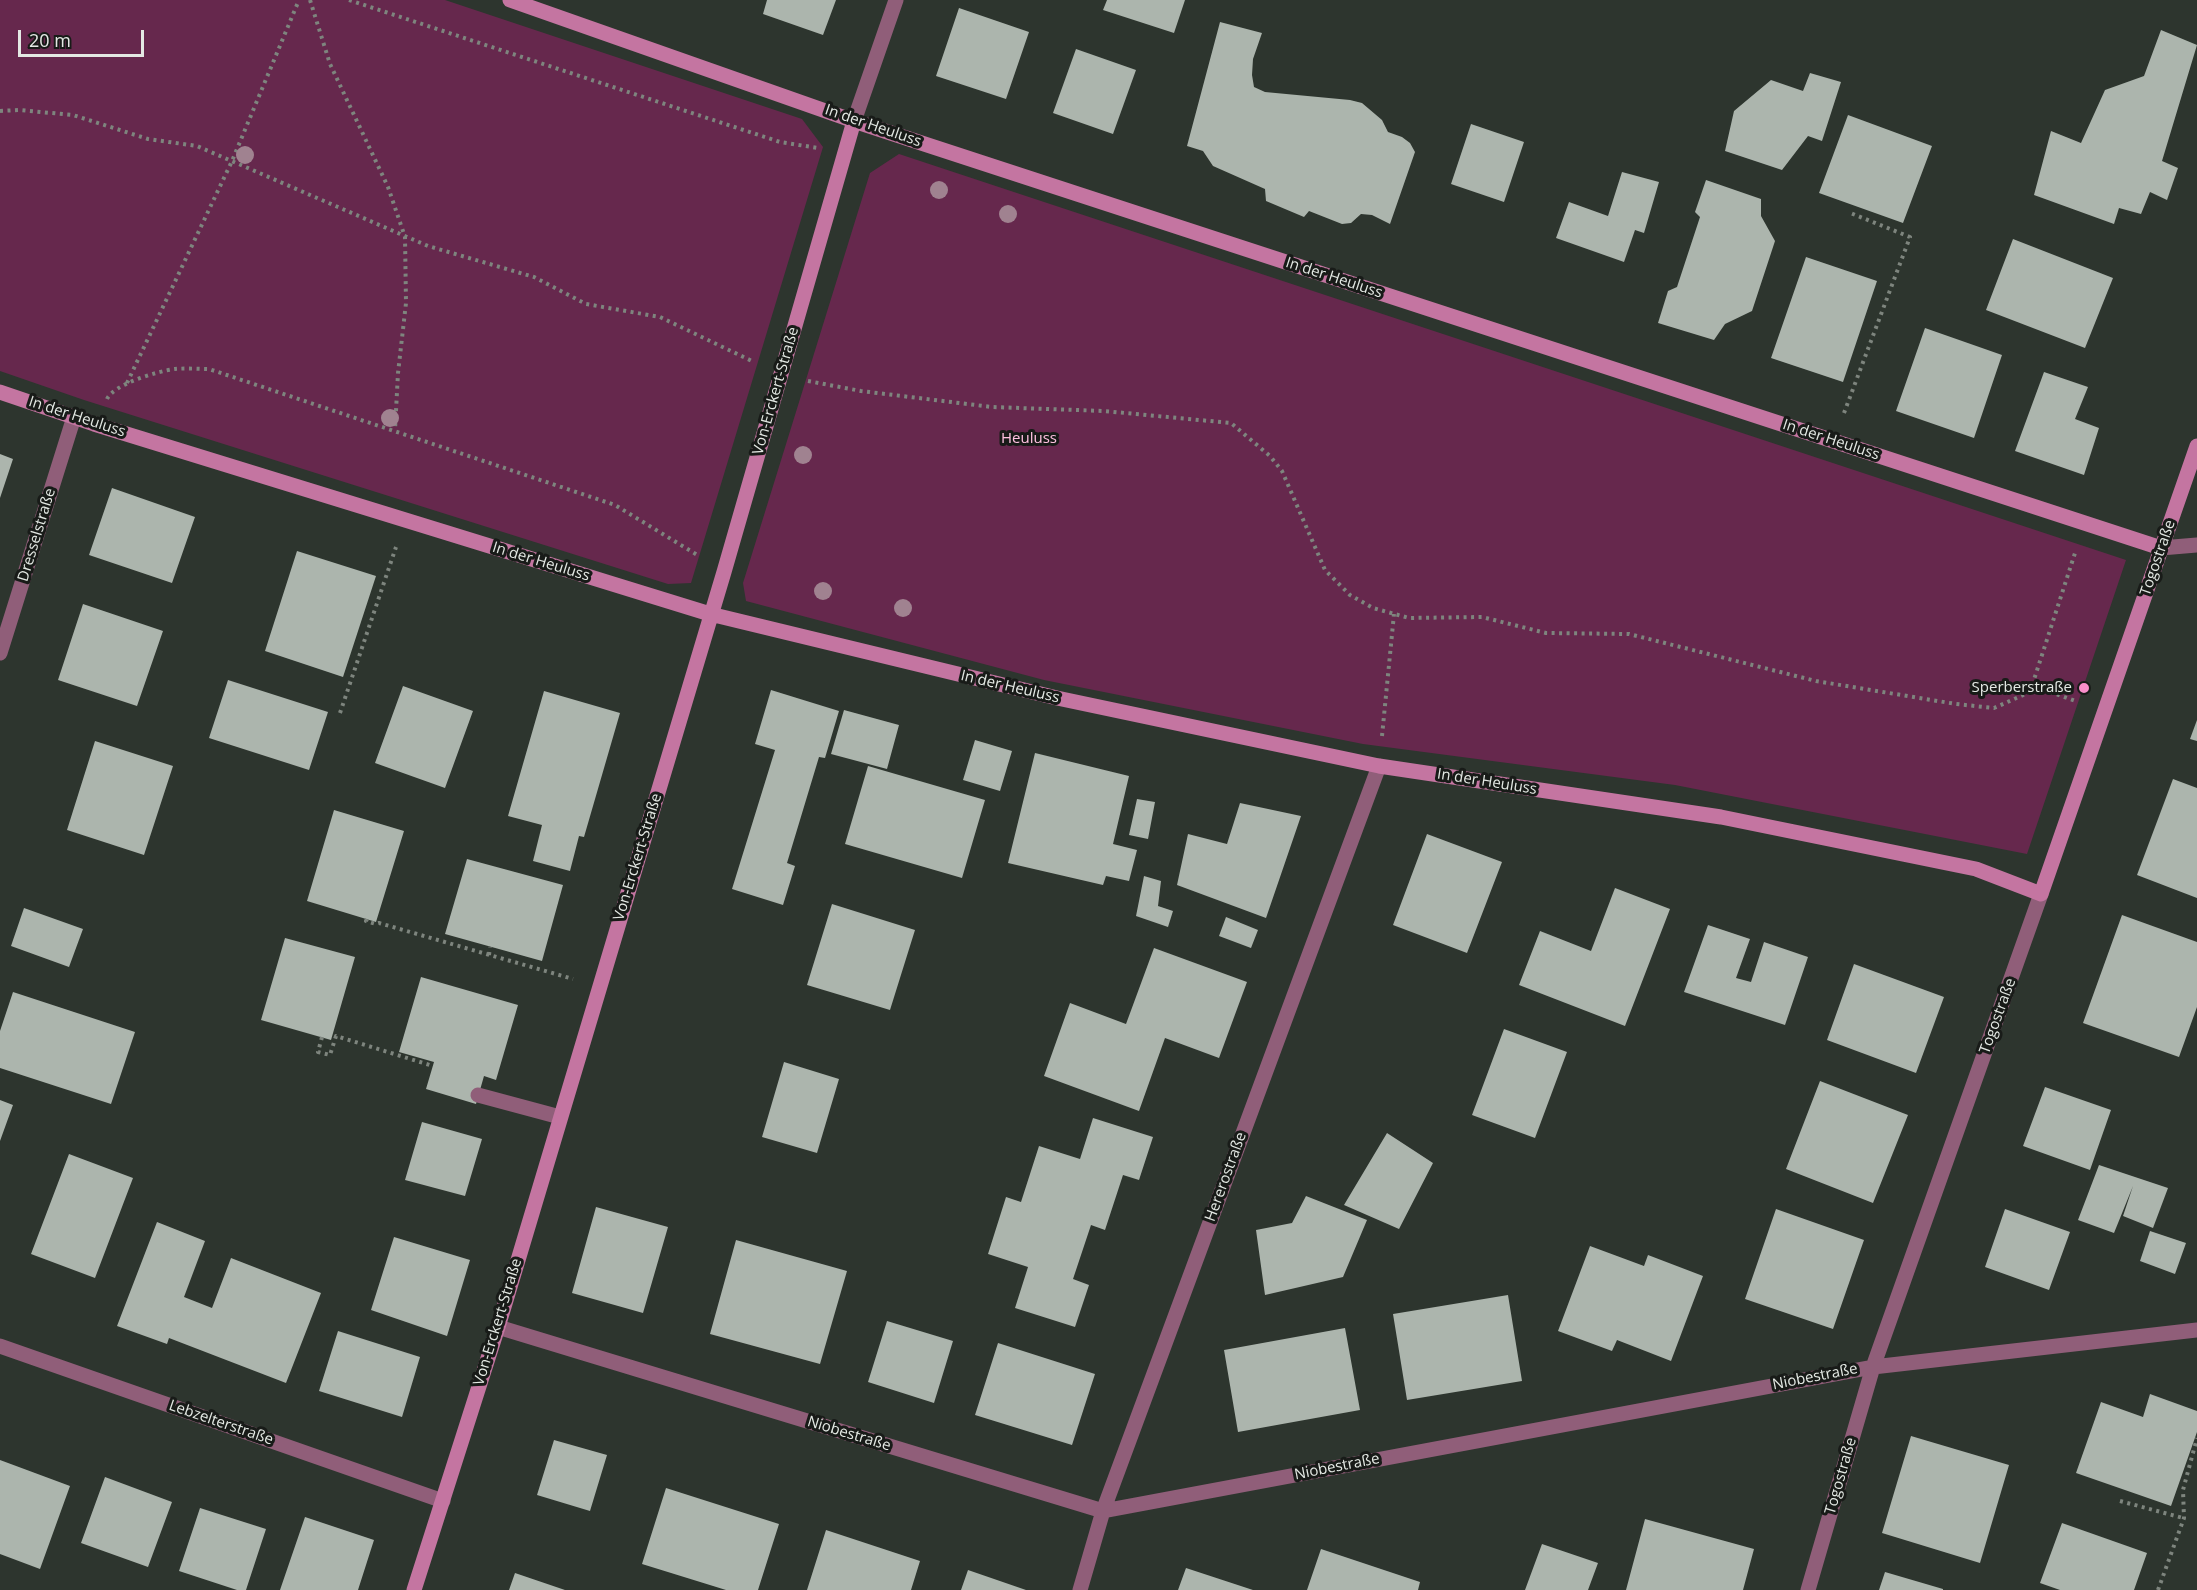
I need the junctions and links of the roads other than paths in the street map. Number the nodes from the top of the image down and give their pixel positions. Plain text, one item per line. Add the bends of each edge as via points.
1 (510, 0) edge
2 (896, 0) edge
3 (854, 121) junction
4 (0, 392) edge
5 (74, 417) junction
6 (2197, 446) edge
7 (2197, 545) edge
8 (2161, 548) junction
9 (710, 614) junction
10 (0, 653) edge
11 (1379, 766) junction
12 (2041, 894) junction
13 (478, 1095) dead end
14 (560, 1117) junction
15 (498, 1327) junction
16 (2197, 1330) edge
17 (0, 1346) edge
18 (1873, 1366) junction
19 (442, 1501) junction
20 (1103, 1511) junction
21 (414, 1590) edge
22 (1080, 1590) edge
23 (1808, 1590) edge

1 - 3 street, In der Heuluss
2 - 3 street
3 - 8 street, In der Heuluss
3 - 9 street, Von-Erckert-Straße
4 - 5 street, In der Heuluss
5 - 9 street, In der Heuluss
5 - 10 street, Dresselstraße
6 - 8 street, Togostraße
7 - 8 street
8 - 12 street, Togostraße
9 - 11 street, In der Heuluss via 1057,698
9 - 14 street, Von-Erckert-Straße
11 - 12 street, In der Heuluss via 1720,817 1976,869
11 - 20 street, Hererostraße
12 - 18 street, Togostraße
13 - 14 street
14 - 15 street, Von-Erckert-Straße
15 - 19 street, Von-Erckert-Straße
15 - 20 street, Niobestraße
16 - 18 street, Niobestraße
17 - 19 street, Lebzelterstraße
18 - 20 street, Niobestraße
18 - 23 street, Togostraße
19 - 21 street, Von-Erckert-Straße
20 - 22 street, Hererostraße

